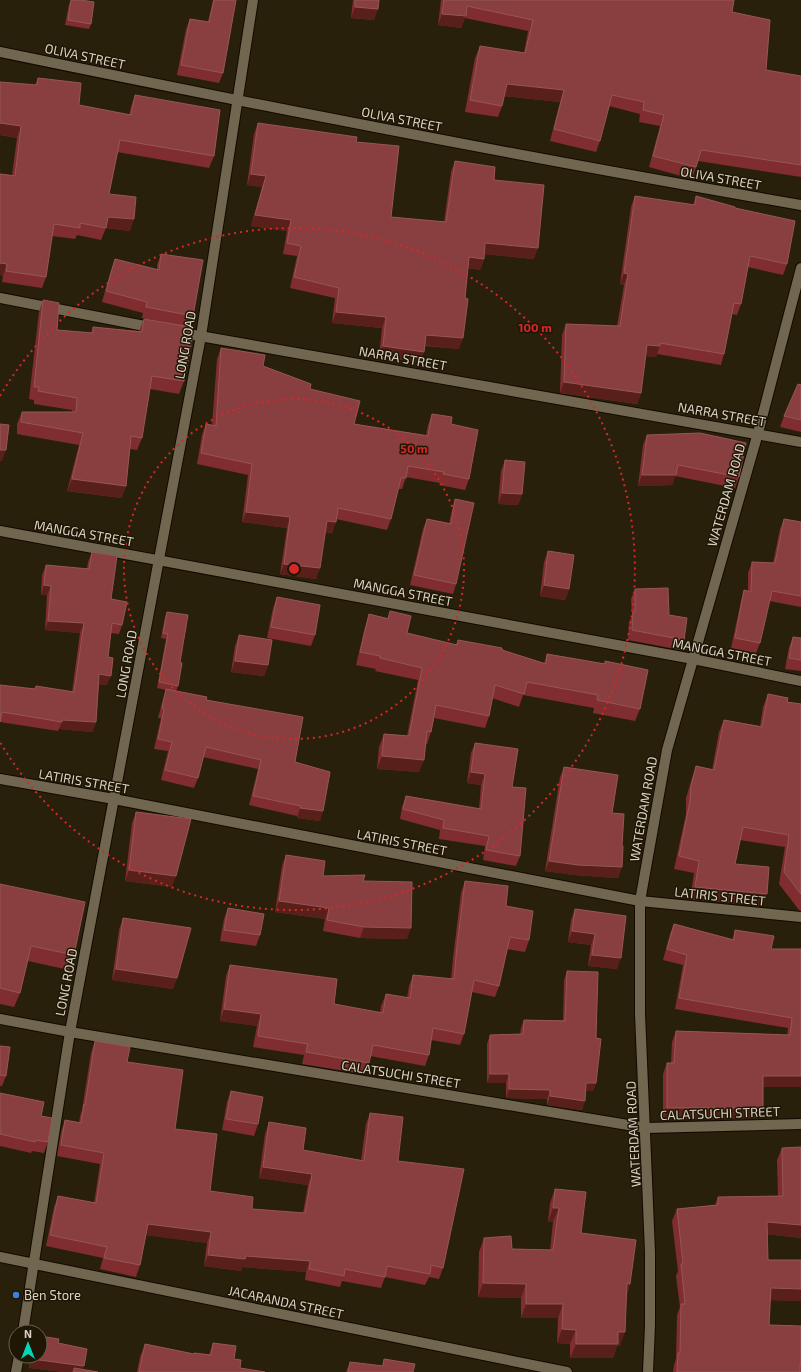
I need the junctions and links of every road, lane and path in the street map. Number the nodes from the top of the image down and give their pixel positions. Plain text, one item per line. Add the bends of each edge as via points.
1 (253, 0) edge
2 (0, 52) edge
3 (238, 101) junction
4 (801, 205) edge
5 (801, 268) edge
6 (0, 298) edge
7 (201, 336) junction
8 (758, 433) junction
9 (801, 442) edge
10 (0, 531) edge
11 (158, 560) junction
12 (693, 659) junction
13 (801, 681) edge
14 (0, 779) edge
15 (114, 799) junction
16 (640, 901) junction
17 (801, 917) edge
18 (0, 1019) edge
19 (70, 1032) junction
20 (801, 1124) edge
21 (646, 1128) junction
22 (0, 1257) edge
23 (34, 1263) junction
24 (23, 1324) edge
25 (567, 1372) edge
26 (648, 1372) edge

1 - 3 street, LONG ROAD
2 - 3 street, OLIVA STREET
3 - 4 street, OLIVA STREET
3 - 7 street, LONG ROAD
5 - 8 street, WATERDAM ROAD
6 - 7 street, NARRA STREET
7 - 8 street, NARRA STREET
7 - 11 street, LONG ROAD
8 - 9 street, NARRA STREET
8 - 12 street, WATERDAM ROAD
10 - 11 street, MANGGA STREET
11 - 12 street, MANGGA STREET
11 - 15 street, LONG ROAD
12 - 13 street, MANGGA STREET
12 - 16 street, WATERDAM ROAD via 667,750
14 - 15 street, LATIRIS STREET
15 - 16 street, LATIRIS STREET
15 - 19 street, LONG ROAD
16 - 17 street, LATIRIS STREET
16 - 21 street, WATERDAM ROAD via 640,1014
18 - 19 street, CALATSUCHI STREET
19 - 21 street, CALATSUCHI STREET
19 - 23 street, LONG ROAD
20 - 21 street, CALATSUCHI STREET
21 - 26 street, WATERDAM ROAD via 650,1252
22 - 23 street, JACARANDA STREET
23 - 24 street, LONG ROAD
23 - 25 street, JACARANDA STREET

